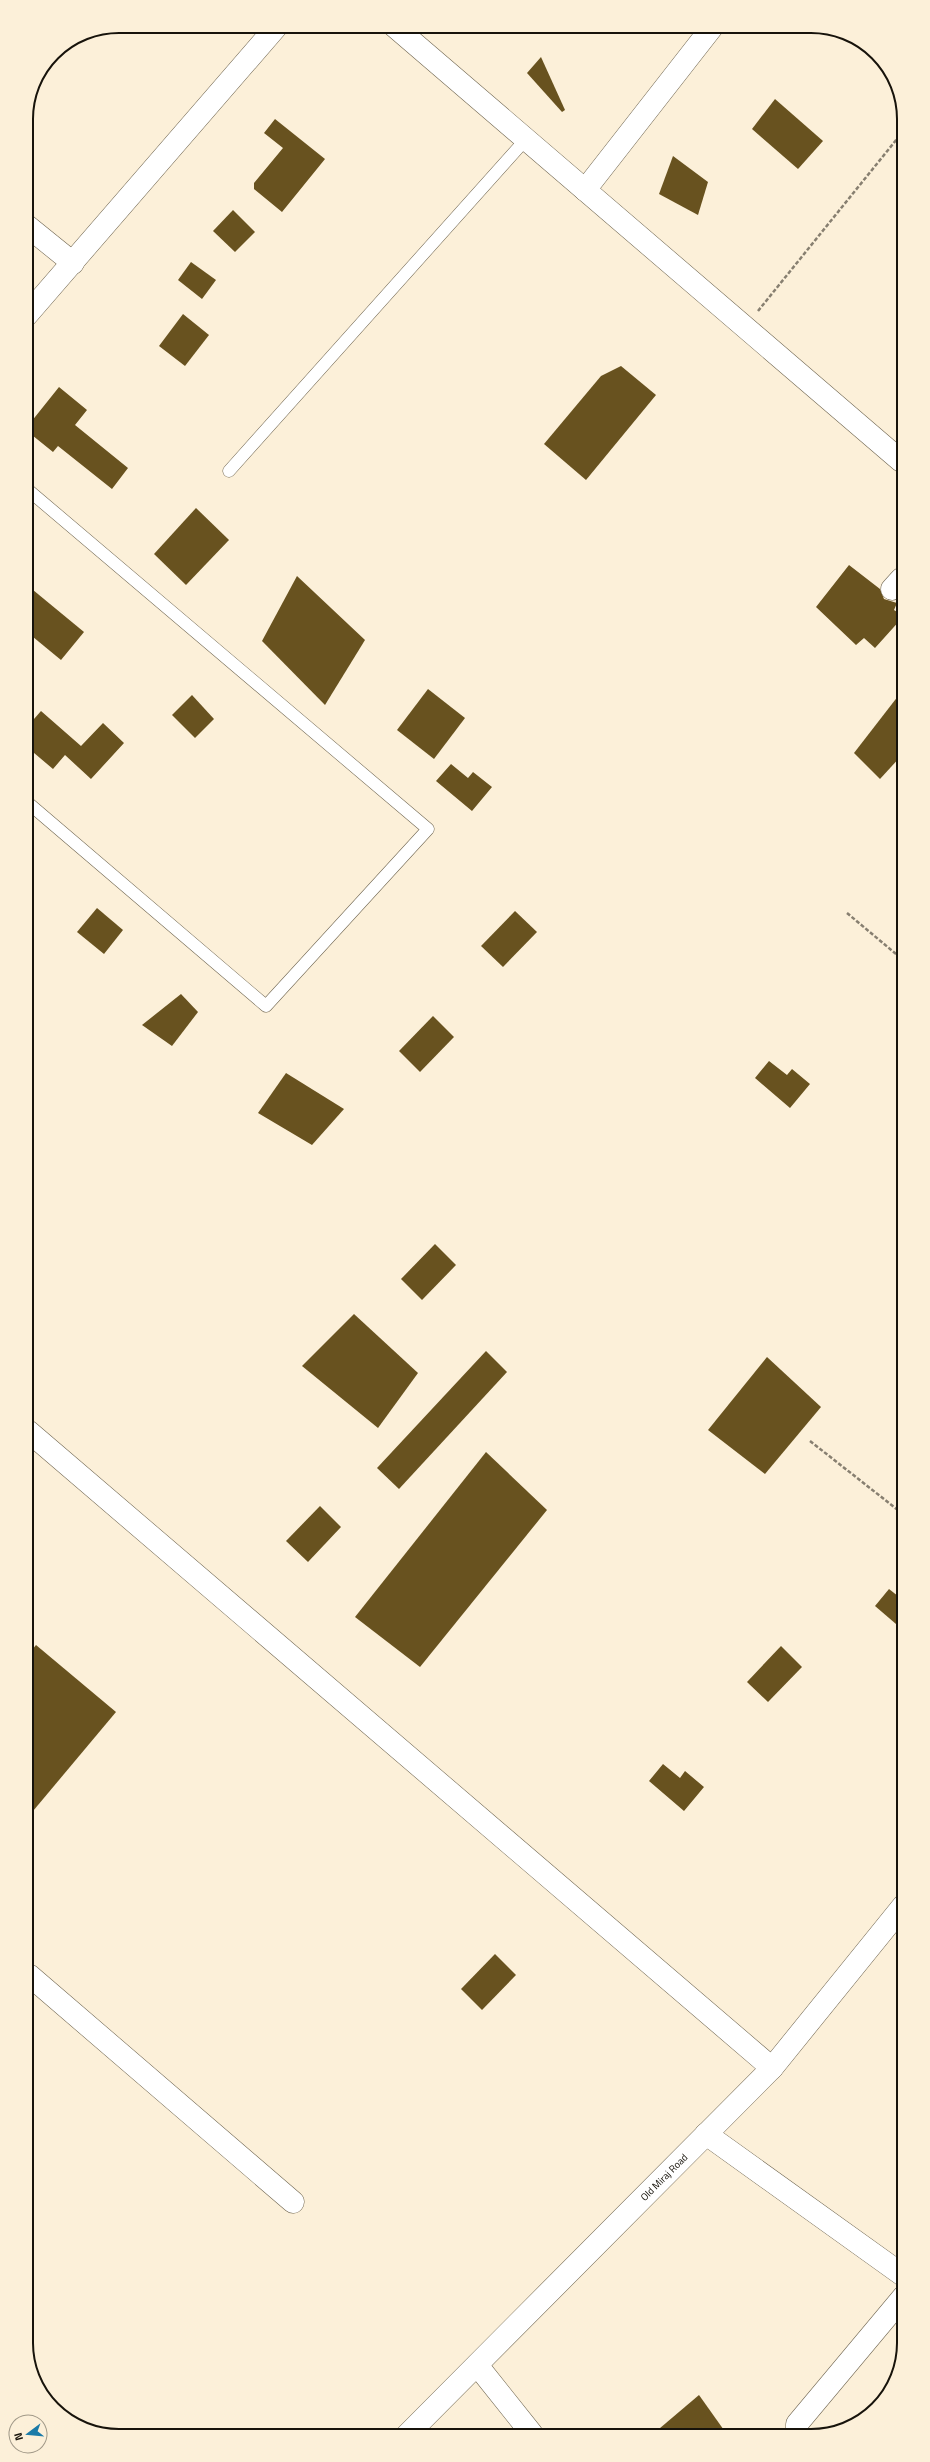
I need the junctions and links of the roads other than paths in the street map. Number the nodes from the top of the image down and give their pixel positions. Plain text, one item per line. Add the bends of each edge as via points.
1 (271, 33) edge
2 (402, 33) edge
3 (708, 33) edge
4 (527, 138) junction
5 (585, 190) junction
6 (33, 231) edge
7 (73, 263) junction
8 (33, 308) edge
9 (897, 458) edge
10 (229, 471) dead end
11 (33, 494) edge
12 (33, 807) edge
13 (33, 1435) edge
14 (897, 1918) edge
15 (33, 1978) edge
16 (772, 2068) junction
17 (706, 2134) junction
18 (292, 2202) dead end
19 (897, 2271) edge
20 (897, 2304) edge
21 (477, 2365) junction
22 (412, 2429) edge
23 (528, 2429) edge
24 (797, 2429) edge

1 - 7 street
2 - 4 street
3 - 5 street
4 - 5 street
4 - 10 lane
5 - 9 street
6 - 7 street
7 - 8 street
11 - 12 lane via 428,829 266,1006
13 - 16 street
14 - 16 street, Old Miraj Road
15 - 18 street
16 - 17 street, Old Miraj Road
17 - 19 street
17 - 21 street, Old Miraj Road
20 - 24 street via 797,2424
21 - 22 street, Old Miraj Road
21 - 23 street

